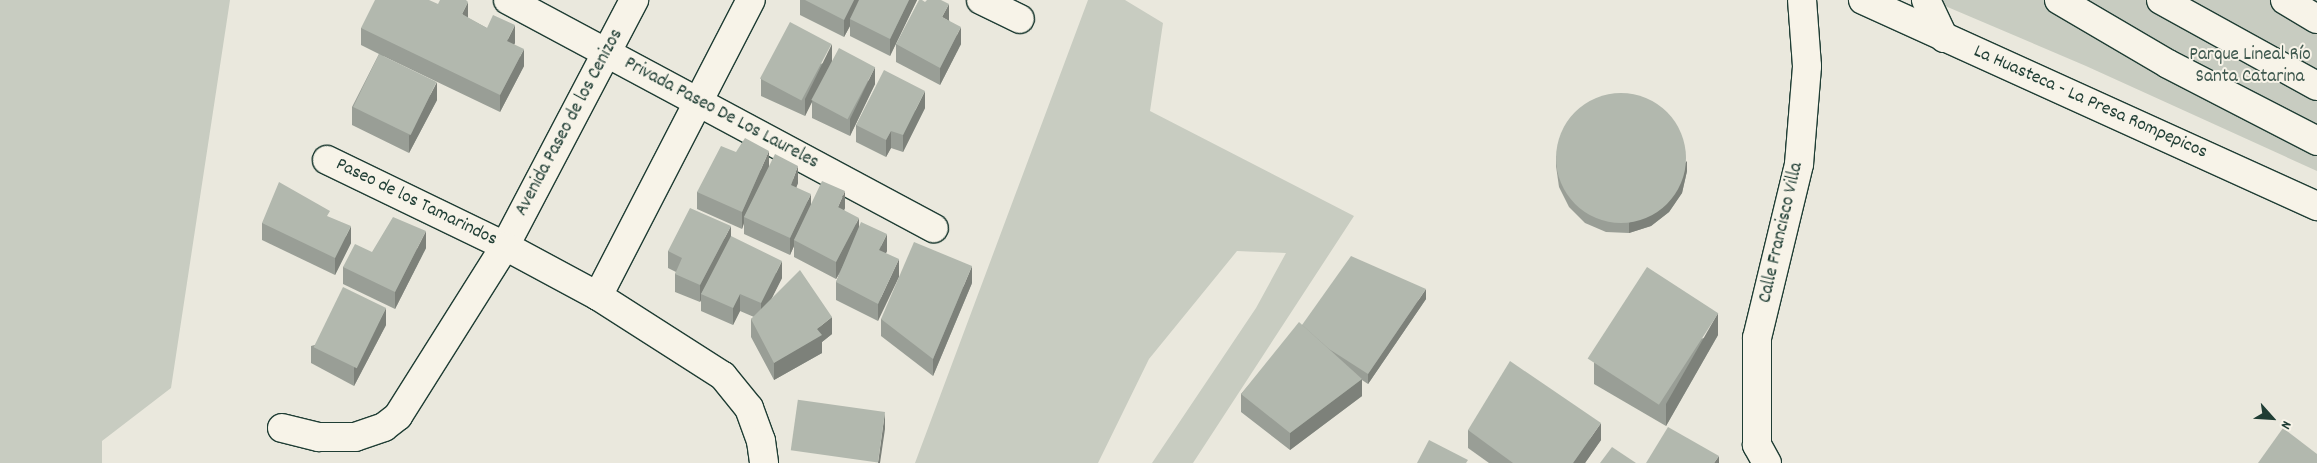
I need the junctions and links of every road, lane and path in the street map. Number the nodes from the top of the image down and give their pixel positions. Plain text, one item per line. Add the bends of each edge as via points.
1 (508, 0) edge
2 (634, 0) edge
3 (751, 0) edge
4 (981, 0) edge
5 (1802, 0) edge
6 (1863, 0) edge
7 (1926, 0) edge
8 (2059, 0) edge
9 (2161, 0) edge
10 (2285, 0) edge
11 (2317, 18) edge
12 (1020, 19) dead end
13 (1944, 38) junction
14 (606, 52) junction
15 (2317, 86) edge
16 (696, 101) junction
17 (2317, 141) edge
18 (327, 160) dead end
19 (2317, 206) edge
20 (934, 228) dead end
21 (505, 246) junction
22 (598, 296) junction
23 (282, 428) dead end
24 (764, 463) edge
25 (1766, 463) edge

1 - 14 main road, Privada Paseo De Los Laureles
2 - 14 main road, Avenida Paseo de los Cenizos
3 - 16 main road
4 - 12 main road
5 - 25 main road, Calle Francisco Villa via 1807,66 1799,164 1757,338 1757,445
6 - 13 main road, La Huasteca - La Presa Rompepicos
7 - 13 main road
8 - 17 main road via 2168,64
9 - 15 main road
10 - 11 main road
13 - 19 main road, La Huasteca - La Presa Rompepicos
14 - 16 main road, Privada Paseo De Los Laureles
14 - 21 main road, Avenida Paseo de los Cenizos
16 - 20 main road, Privada Paseo De Los Laureles
16 - 22 main road
18 - 21 main road, Paseo de los Tamarindos
21 - 22 main road
21 - 23 main road, Avenida Paseo de los Cenizos via 398,416 384,426 355,437 320,437
22 - 24 main road via 723,376 749,408 761,441

